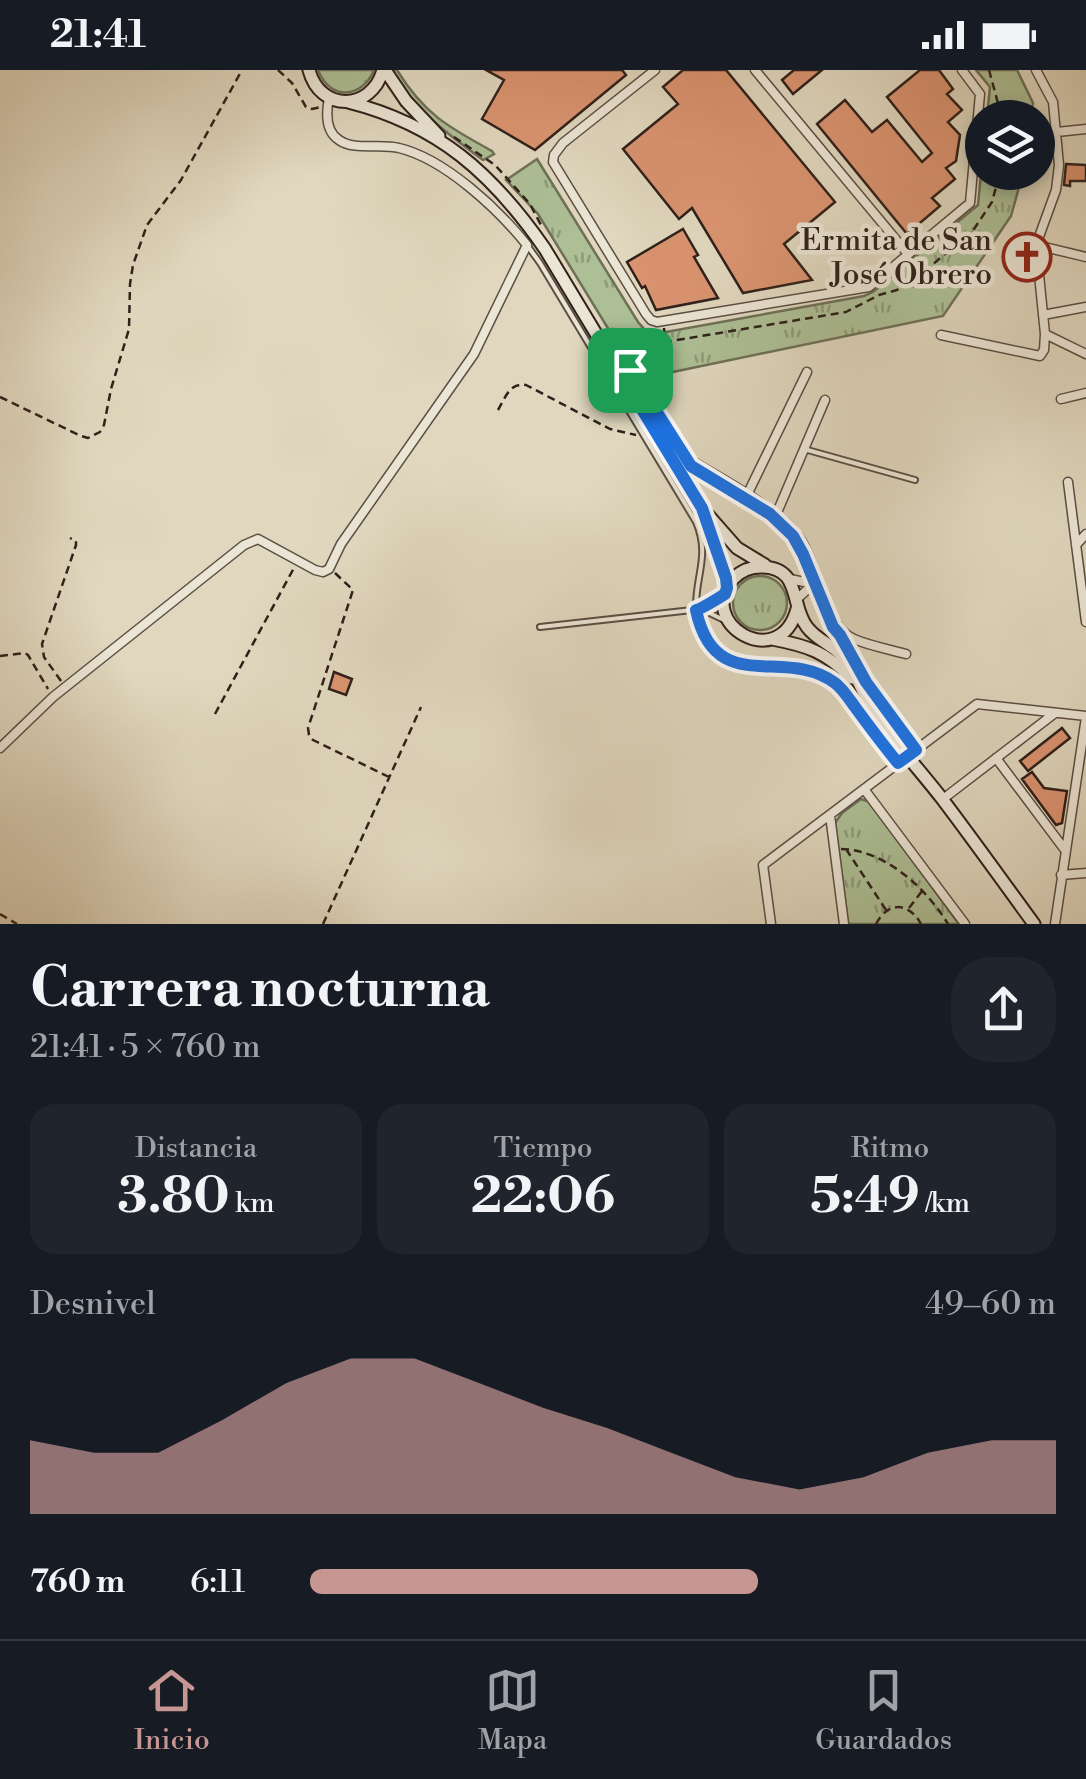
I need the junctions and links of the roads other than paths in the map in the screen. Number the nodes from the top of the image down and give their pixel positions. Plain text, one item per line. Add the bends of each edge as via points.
1 (384, 70) edge
2 (655, 70) edge
3 (755, 70) edge
4 (962, 70) edge
5 (1036, 70) edge
6 (307, 72) edge
7 (328, 102) junction
8 (348, 102) junction
9 (1086, 129) edge
10 (1056, 132) junction
11 (453, 149) junction
12 (527, 245) junction
13 (1036, 245) junction
14 (908, 254) junction
15 (1086, 257) edge
16 (1086, 306) edge
17 (1043, 316) junction
18 (941, 334) dead end
19 (1045, 334) junction
20 (1086, 354) edge
21 (807, 372) dead end
22 (1086, 394) edge
23 (1061, 399) dead end
24 (825, 400) dead end
25 (804, 449) junction
26 (686, 457) road end
27 (915, 480) dead end
28 (1068, 482) dead end
29 (746, 495) junction
30 (702, 508) junction
31 (776, 515) junction
32 (1086, 534) edge
33 (1076, 546) junction
34 (769, 568) junction
35 (815, 572) junction
36 (788, 578) junction
37 (821, 588) junction
38 (726, 592) junction
39 (797, 604) junction
40 (698, 610) junction
41 (728, 622) junction
42 (1086, 622) edge
43 (540, 627) dead end
44 (771, 639) junction
45 (906, 654) dead end
46 (837, 684) road end
47 (858, 685) junction
48 (1054, 712) junction
49 (1086, 717) edge
50 (0, 748) edge
51 (907, 756) junction
52 (996, 758) junction
53 (864, 789) junction
54 (942, 799) junction
55 (830, 815) junction
56 (1065, 850) junction
57 (1086, 872) edge
58 (1061, 875) junction
59 (771, 924) edge
60 (844, 924) edge
61 (965, 924) edge
62 (1034, 924) edge
63 (1055, 924) edge

1 - 8 main road via 372,91
1 - 11 main road
2 - 14 street via 554,155 555,168 651,320 869,286
3 - 14 street
4 - 14 street via 980,94 970,203
5 - 10 street via 1053,102
6 - 7 main road
7 - 8 main road
7 - 12 street via 331,134 342,143 395,147 422,157 463,182
8 - 11 main road
9 - 10 street
10 - 13 street via 1056,190
11 - 30 main road via 520,212
12 - 40 lane via 700,533
12 - 50 street via 474,354 329,569 253,540 66,686
13 - 15 street
13 - 17 street
16 - 17 street
17 - 19 street
18 - 19 street via 1040,356
19 - 20 street
21 - 29 street
22 - 23 street
24 - 25 street
25 - 27 lane
25 - 31 street
26 - 29 street
28 - 33 street
29 - 31 street
30 - 34 main road via 737,548
30 - 38 main road
31 - 35 street via 802,540
32 - 33 street
33 - 42 street
34 - 36 main road
34 - 38 main road via 744,570
35 - 36 street via 804,582
35 - 37 street
36 - 39 main road
37 - 39 street via 810,587
37 - 45 street via 843,632
38 - 40 lane
38 - 41 main road
39 - 44 main road via 786,631
39 - 47 main road via 810,631 845,658
40 - 41 lane
40 - 43 lane
40 - 46 lane via 703,634 726,658 745,666 800,668
41 - 44 main road via 750,639
44 - 47 main road via 820,652
47 - 51 main road
48 - 49 street
48 - 51 street via 977,704
48 - 52 street
49 - 56 street
51 - 53 street
51 - 54 main road
52 - 54 street
52 - 56 street
53 - 55 street
53 - 61 street
54 - 62 main road
55 - 59 street via 763,864
55 - 60 street
56 - 58 street
57 - 58 street
58 - 63 street

